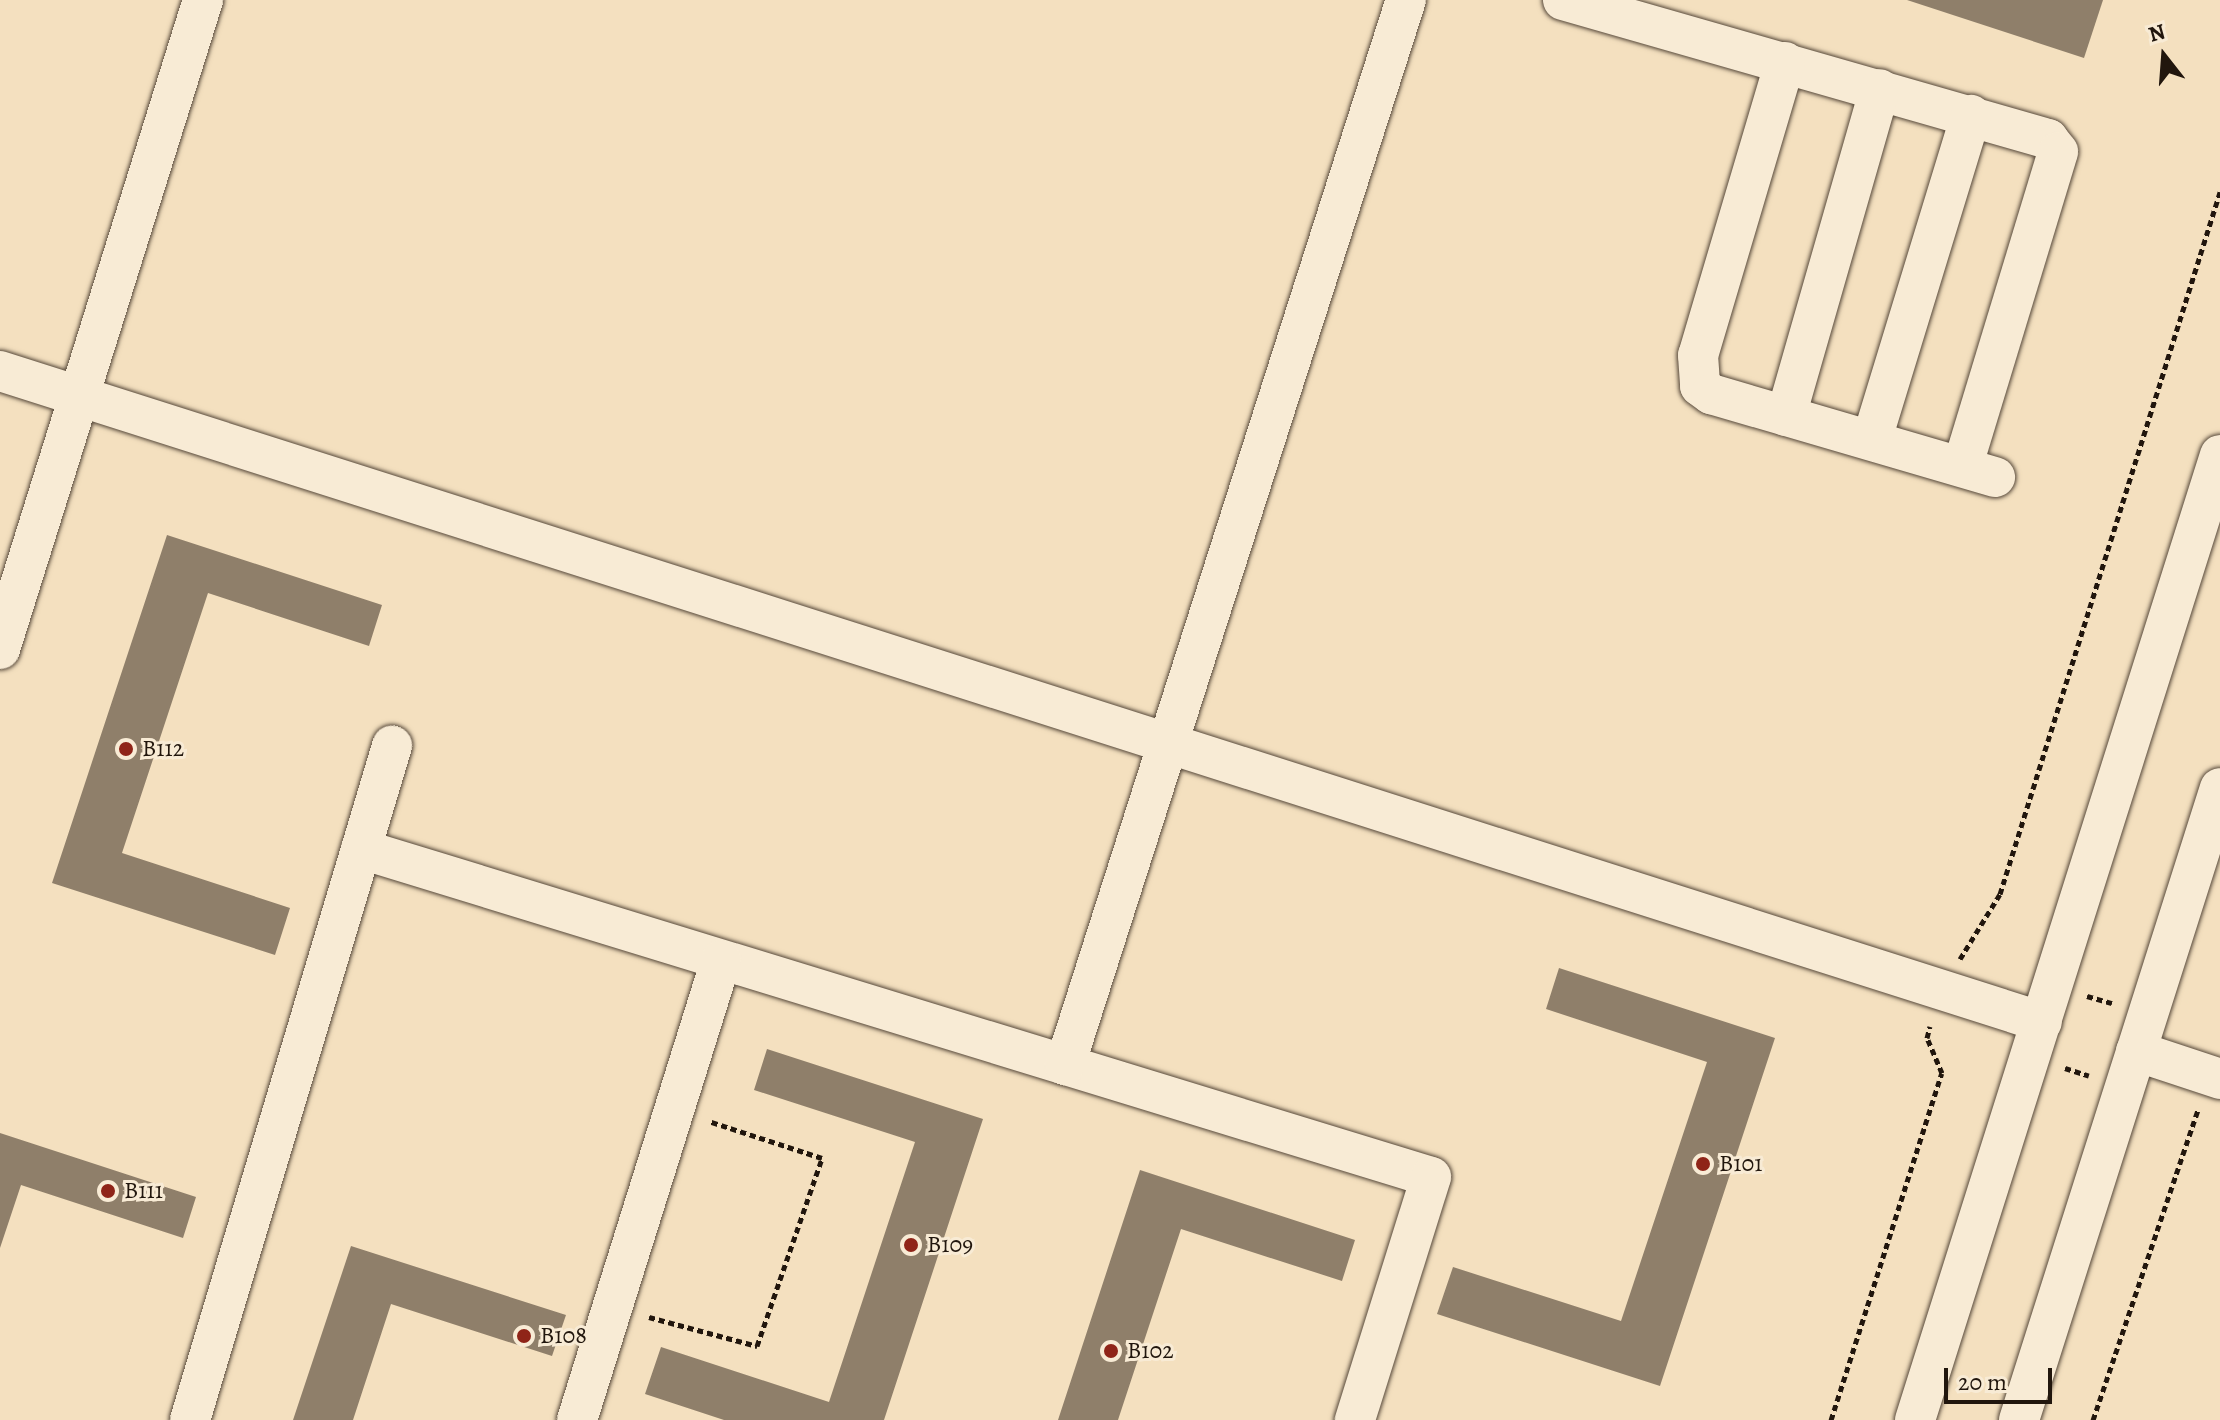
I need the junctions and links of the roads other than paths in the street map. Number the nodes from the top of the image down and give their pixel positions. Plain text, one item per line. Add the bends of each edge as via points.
1 (203, 0) edge
2 (1406, 0) edge
3 (1563, 0) edge
4 (1785, 62) junction
5 (1880, 89) junction
6 (1971, 115) junction
7 (0, 371) edge
8 (78, 396) junction
9 (1786, 416) junction
10 (1872, 439) junction
11 (2220, 455) edge
12 (0, 649) edge
13 (1168, 744) junction
14 (392, 746) dead end
15 (2220, 788) edge
16 (361, 849) junction
17 (721, 960) junction
18 (2042, 1022) junction
19 (1065, 1065) junction
20 (2130, 1070) junction
21 (2215, 1077) edge
22 (190, 1420) edge
23 (577, 1420) edge
24 (1355, 1420) edge
25 (1915, 1420) edge
26 (2019, 1420) edge

1 - 8 street
2 - 13 street
3 - 4 street
4 - 5 street
4 - 9 street via 1696,373 1700,386 1711,394
5 - 6 street
5 - 9 street
6 - 10 street
6 - 10 street via 2040,134 2058,152 1979,471
7 - 8 street
8 - 12 street
8 - 13 street
9 - 10 street
11 - 18 street
13 - 18 street
13 - 19 street
14 - 16 street
15 - 20 street
16 - 17 street
16 - 22 street
17 - 19 street
17 - 23 street
18 - 25 street
19 - 24 street via 1431,1177
20 - 21 street
20 - 26 street

